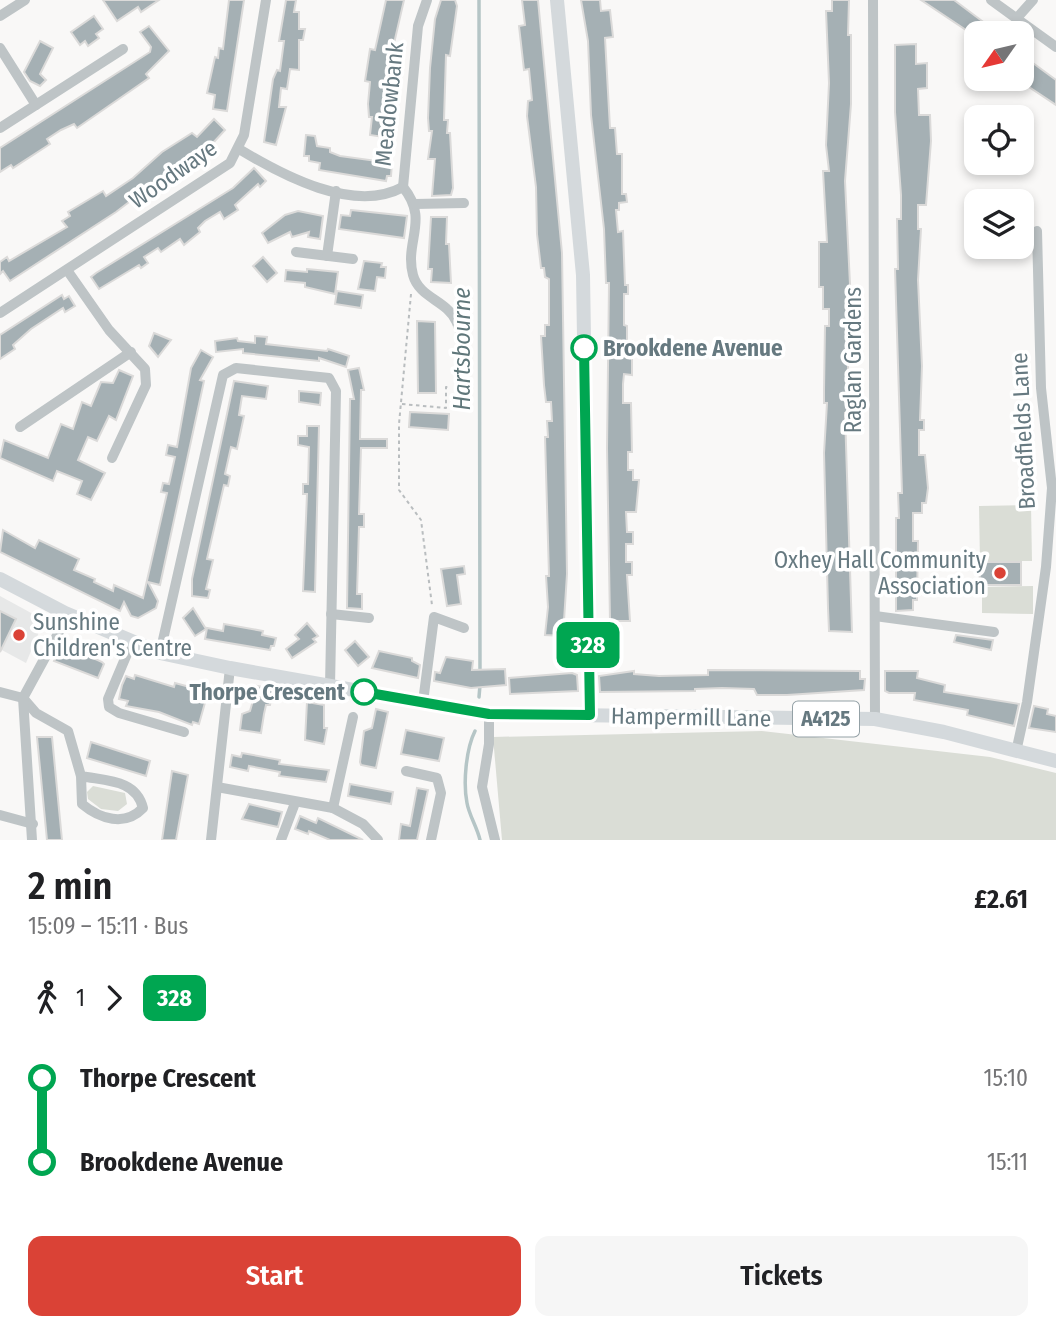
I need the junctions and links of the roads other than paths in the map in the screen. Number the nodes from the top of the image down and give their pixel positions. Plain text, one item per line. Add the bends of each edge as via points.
1 (26, 0) edge
2 (266, 0) edge
3 (427, 0) edge
4 (557, 0) edge
5 (873, 0) edge
6 (991, 0) edge
7 (1033, 0) edge
8 (0, 16) edge
9 (1017, 19) junction
10 (1056, 47) edge
11 (0, 48) edge
12 (123, 49) dead end
13 (36, 105) junction
14 (0, 128) edge
15 (239, 149) junction
16 (402, 187) junction
17 (336, 191) junction
18 (464, 203) dead end
19 (415, 204) junction
20 (1037, 231) dead end
21 (296, 252) dead end
22 (327, 256) junction
23 (353, 259) dead end
24 (67, 270) junction
25 (0, 313) edge
26 (131, 352) junction
27 (461, 397) dead end
28 (20, 427) dead end
29 (112, 457) dead end
30 (0, 579) edge
31 (65, 613) junction
32 (331, 614) junction
33 (875, 616) junction
34 (369, 618) dead end
35 (464, 628) dead end
36 (994, 632) dead end
37 (132, 642) junction
38 (160, 653) junction
39 (230, 668) junction
40 (330, 686) junction
41 (0, 692) edge
42 (23, 698) junction
43 (423, 702) junction
44 (489, 714) junction
45 (590, 715) junction
46 (353, 717) dead end
47 (875, 719) junction
48 (184, 732) dead end
49 (1016, 752) junction
50 (1056, 761) edge
51 (406, 771) dead end
52 (81, 776) junction
53 (217, 787) junction
54 (295, 803) junction
55 (333, 808) junction
56 (0, 815) edge
57 (33, 824) junction
58 (32, 840) edge
59 (211, 840) edge
60 (281, 840) edge
61 (379, 840) edge
62 (431, 840) edge
63 (495, 840) edge

1 - 8 street
2 - 15 street, Woodwaye via 247,125
3 - 16 street, Meadowbank via 418,26
4 - 45 main road via 583,275
5 - 33 street, Raglan Gardens
6 - 9 street
7 - 9 street
9 - 10 street
11 - 13 street
12 - 13 street
13 - 14 street
15 - 17 street, Meadowbank via 283,176
15 - 24 street, Woodwaye via 222,171
16 - 17 street, Meadowbank via 380,197
16 - 19 street
17 - 22 street
18 - 19 street
19 - 27 street via 412,272 424,292 447,309 459,326
20 - 49 street, Broadfields Lane via 1041,388 1052,488 1046,567
21 - 22 street
22 - 23 street
24 - 25 street, Woodwaye
24 - 26 street via 109,330
26 - 28 street
26 - 29 street via 145,369 146,385
30 - 31 main road, A4125
31 - 37 main road, A4125
31 - 42 street
32 - 34 street
32 - 38 street via 336,388 329,378 232,369 221,380
32 - 40 street
33 - 36 street
33 - 47 street, Raglan Gardens
35 - 43 street via 434,617
37 - 38 main road, A4125
37 - 48 street via 108,699 110,707
38 - 39 main road, A4125
39 - 40 main road, A4125
39 - 53 street
40 - 43 main road, A4125
41 - 42 street
42 - 52 street via 36,713 68,731
42 - 57 street
43 - 44 main road, A4125
44 - 45 main road, Hampermill Lane / A4125
44 - 63 street via 482,788
45 - 47 main road, Hampermill Lane / A4125
46 - 55 street
47 - 49 main road, Hampermill Lane / A4125
49 - 50 main road, Hampermill Lane / A4125
51 - 62 street via 437,778 441,793
52 - 52 street via 82,804 96,816 122,820 143,808 140,795 130,785
53 - 54 street
53 - 59 street
54 - 55 street
54 - 60 street
55 - 61 street via 363,824
56 - 57 street
57 - 58 street

